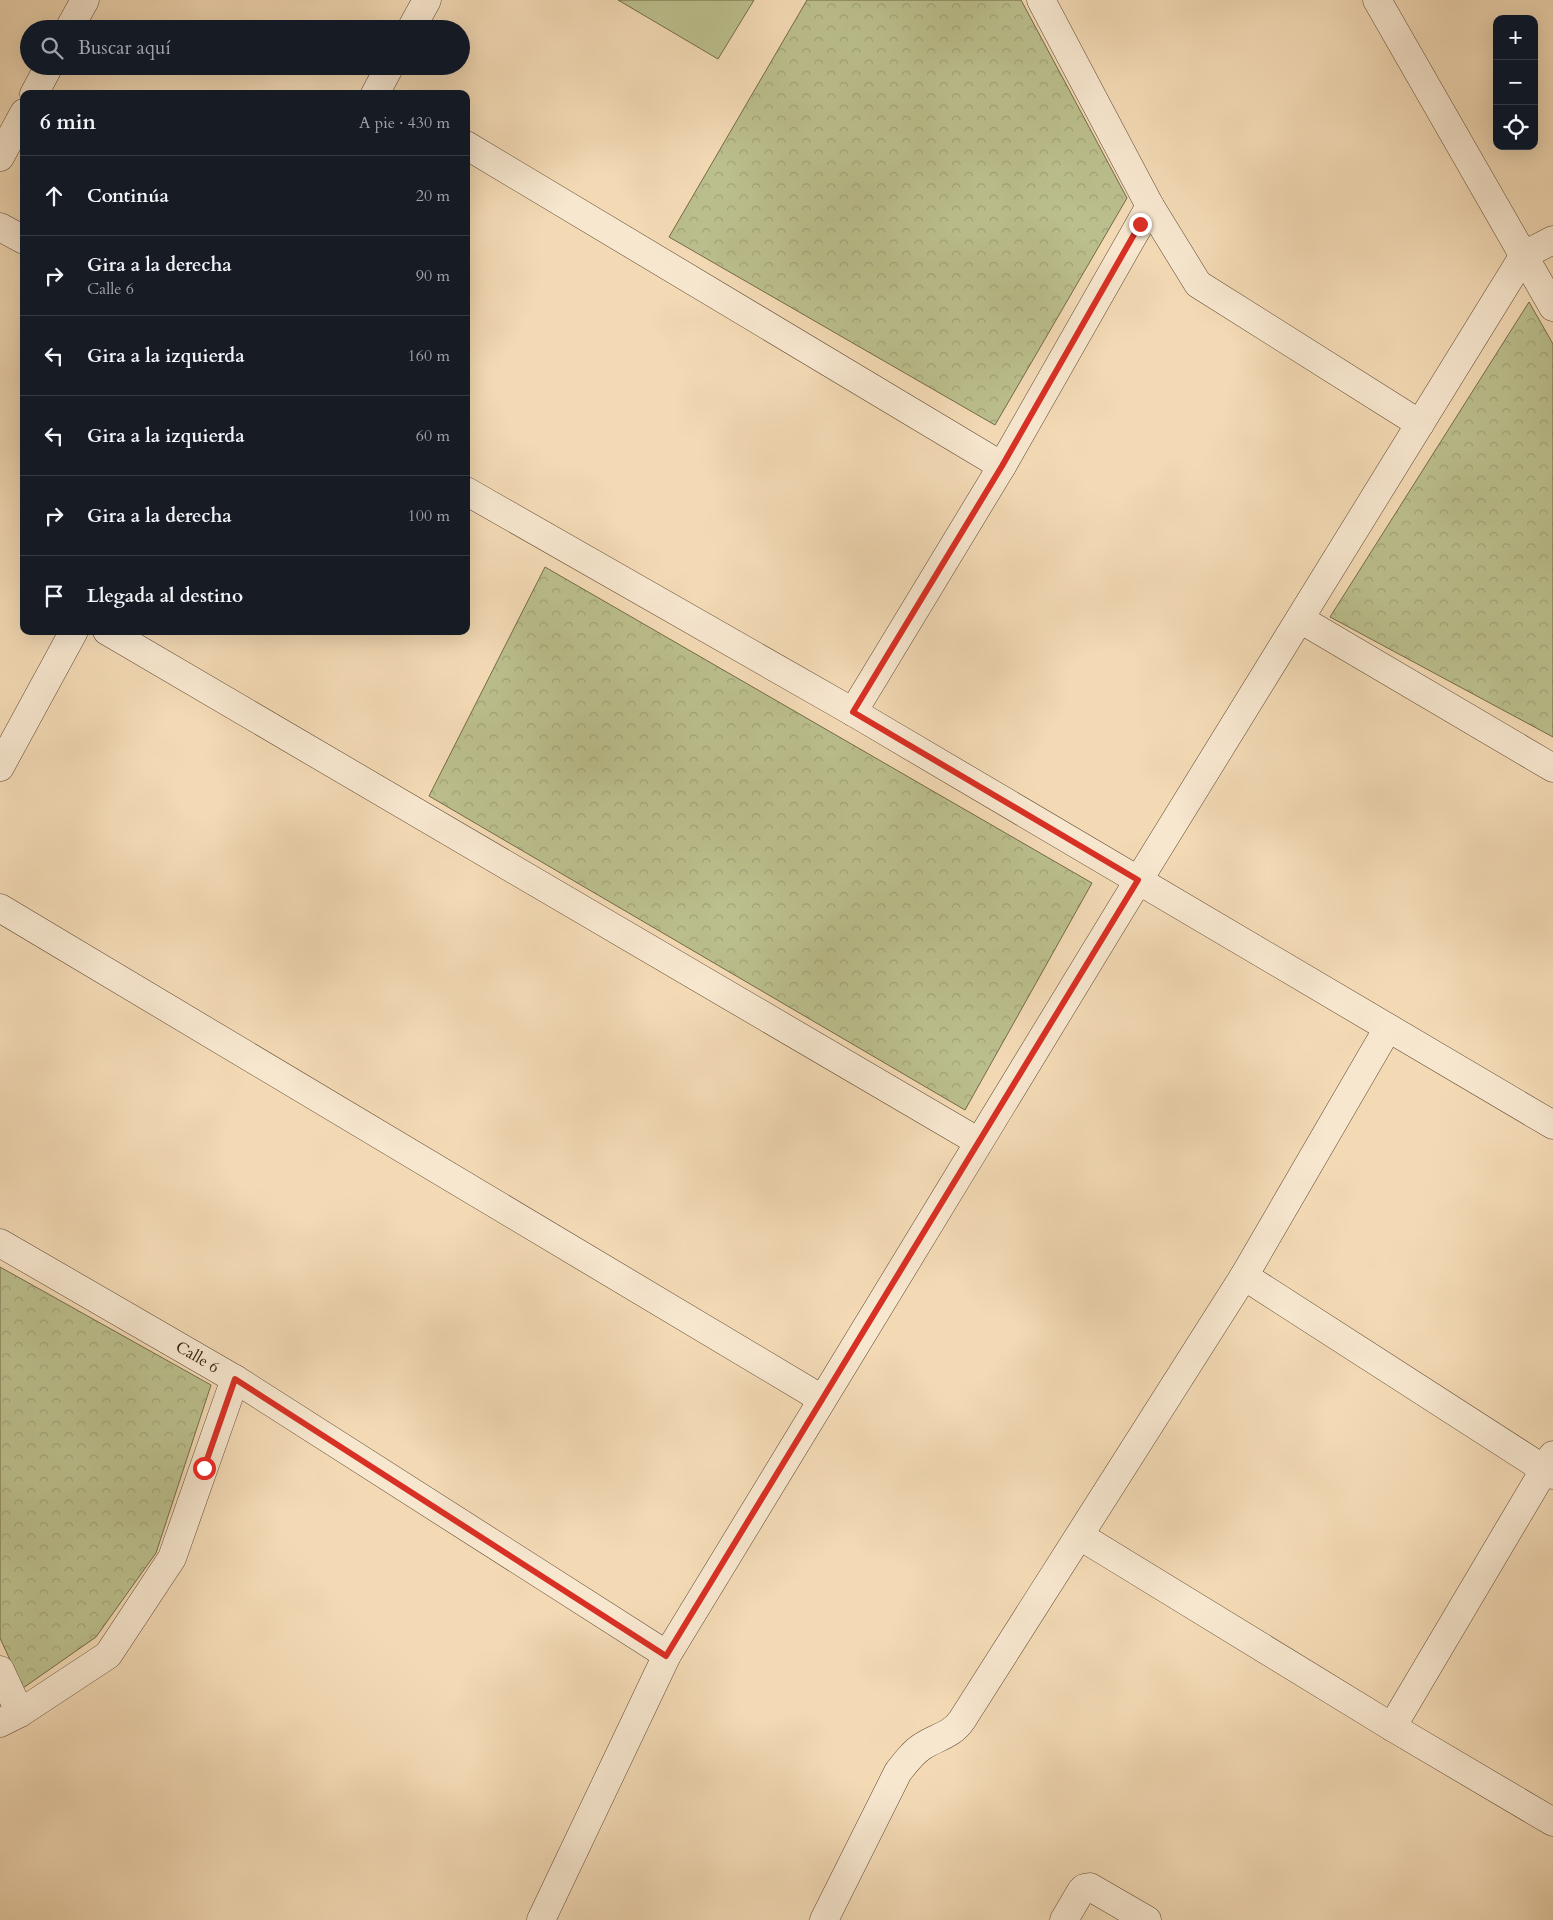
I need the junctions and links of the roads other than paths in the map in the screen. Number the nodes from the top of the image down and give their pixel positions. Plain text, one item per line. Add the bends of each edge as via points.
1 (85, 0) edge
2 (426, 0) edge
3 (1041, 0) edge
4 (1377, 0) edge
5 (74, 20) edge
6 (416, 20) edge
7 (44, 75) edge
8 (386, 75) edge
9 (36, 90) edge
10 (378, 90) edge
11 (20, 120) edge
12 (470, 147) edge
13 (0, 157) edge
14 (1150, 206) junction
15 (0, 227) edge
16 (20, 238) edge
17 (1553, 240) edge
18 (1524, 255) junction
19 (1553, 307) edge
20 (1420, 424) junction
21 (1002, 466) junction
22 (470, 493) edge
23 (1300, 619) junction
24 (72, 635) edge
25 (114, 635) edge
26 (853, 712) junction
27 (0, 767) edge
28 (1553, 768) edge
29 (1138, 880) junction
30 (0, 908) edge
31 (1388, 1028) junction
32 (1553, 1125) edge
33 (979, 1142) junction
34 (0, 1243) edge
35 (1244, 1276) junction
36 (235, 1379) junction
37 (822, 1399) junction
38 (1550, 1466) edge
39 (1080, 1536) junction
40 (666, 1656) junction
41 (0, 1670) edge
42 (10, 1718) edge
43 (1392, 1727) junction
44 (1553, 1822) edge
45 (541, 1920) edge
46 (824, 1920) edge
47 (1064, 1920) edge
48 (1147, 1920) edge

1 - 5 street
2 - 6 street
3 - 14 street
4 - 18 street
7 - 9 street
8 - 10 street
11 - 13 street
12 - 21 street
14 - 20 street via 1198,284
14 - 21 street
15 - 16 street
17 - 18 street
18 - 19 street
18 - 20 street
20 - 23 street
21 - 26 street
22 - 26 street
23 - 28 street
23 - 29 street
24 - 27 street
25 - 33 street
26 - 29 street
29 - 31 street
29 - 33 street
30 - 37 street
31 - 32 street
31 - 35 street
33 - 37 street
34 - 36 street, Calle 6
35 - 38 street
35 - 39 street
36 - 40 street, Calle 6
36 - 42 street via 172,1558 108,1656
37 - 40 street
38 - 43 street
39 - 43 street
39 - 46 street via 956,1728 922,1746 898,1772
40 - 45 street
41 - 42 street
43 - 44 street
47 - 48 street via 1081,1891 1090,1887

